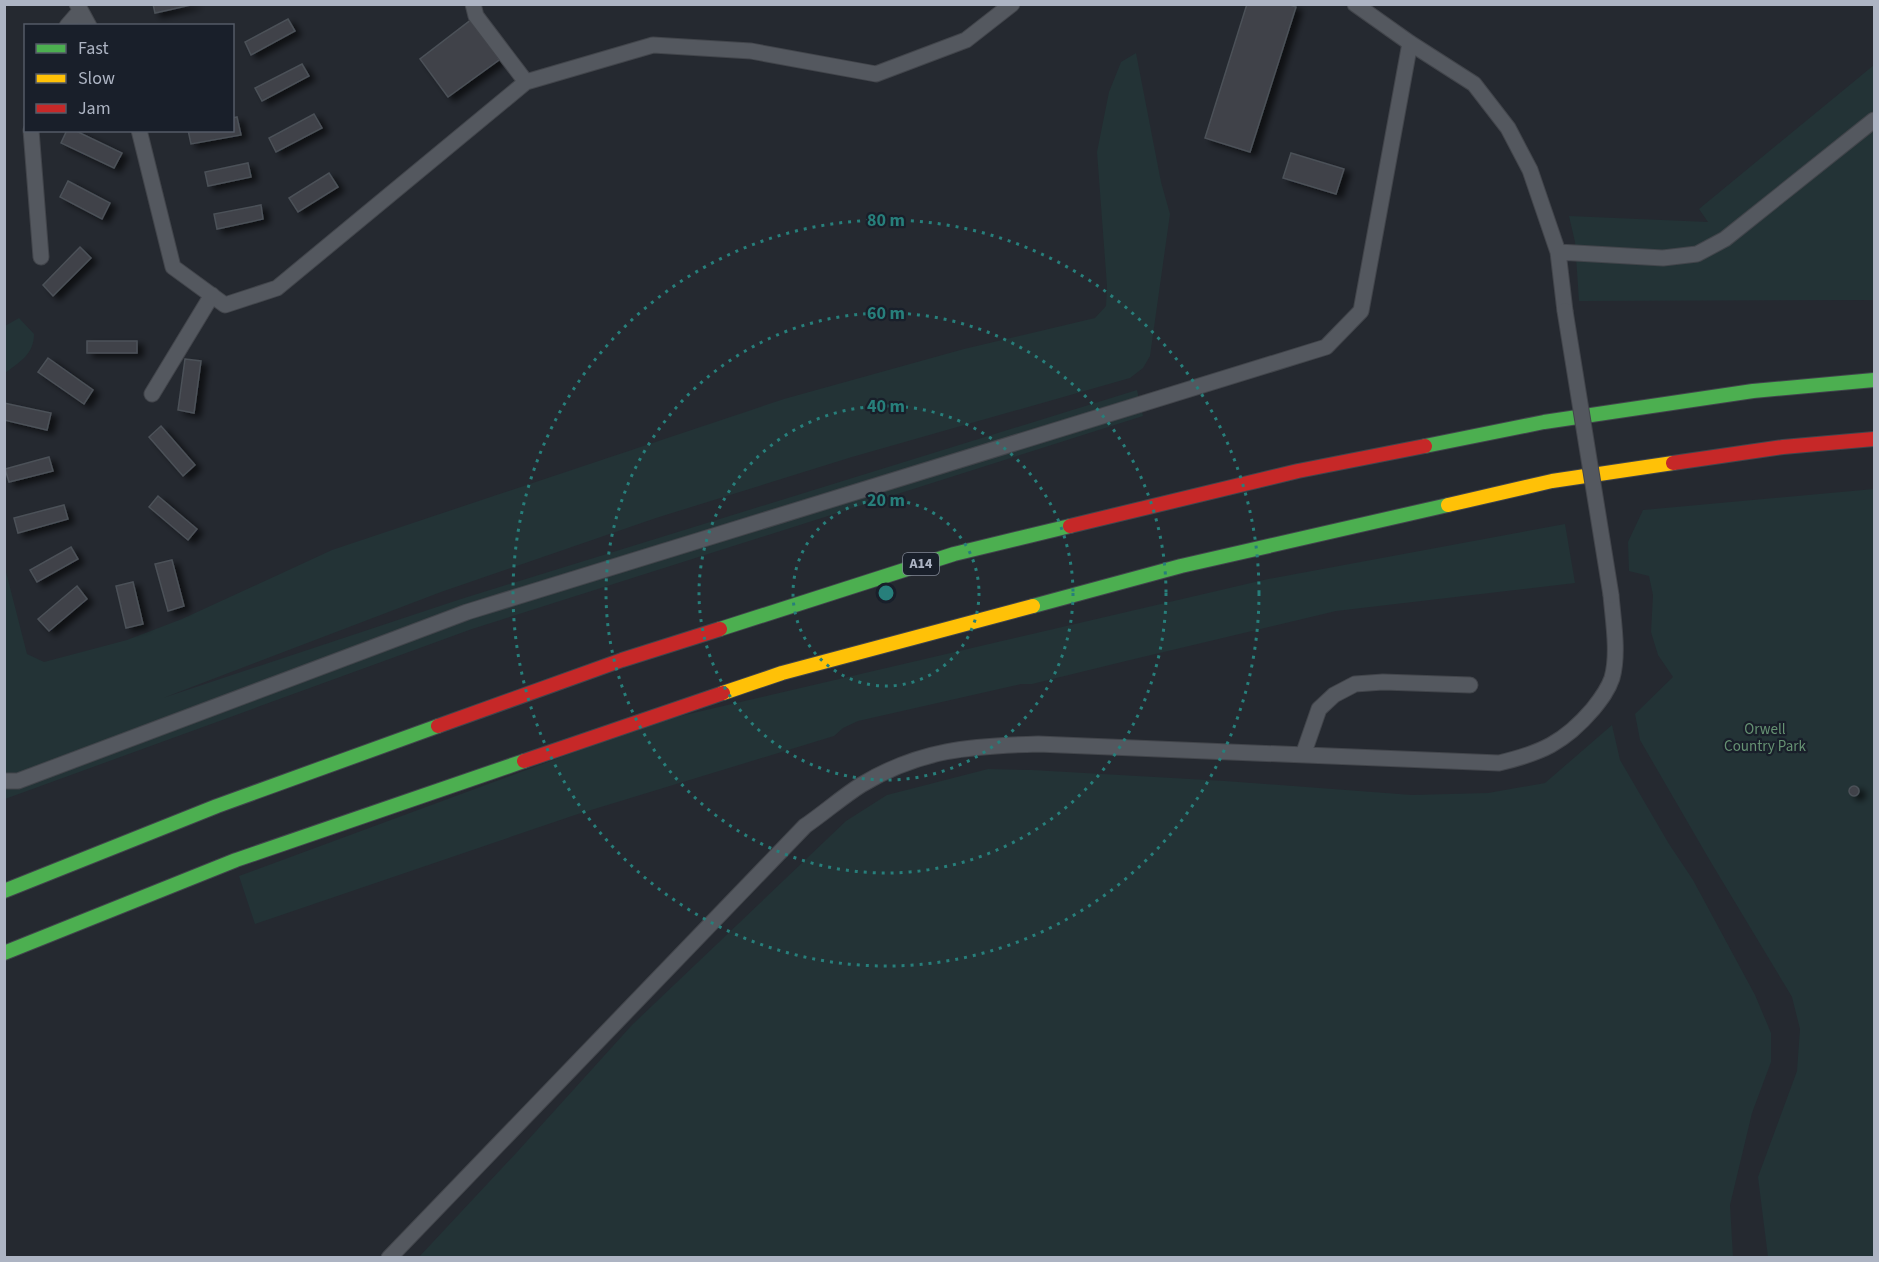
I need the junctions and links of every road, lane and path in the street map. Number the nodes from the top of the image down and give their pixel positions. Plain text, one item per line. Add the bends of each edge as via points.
1 (473, 4) edge
2 (1012, 4) edge
3 (1355, 4) edge
4 (78, 8) edge
5 (68, 24) edge
6 (88, 24) edge
7 (1410, 43) junction
8 (526, 82) junction
9 (1875, 120) edge
10 (32, 132) edge
11 (139, 132) edge
12 (1558, 252) junction
13 (41, 257) dead end
14 (212, 295) junction
15 (1875, 380) edge
16 (152, 394) dead end
17 (1875, 439) edge
18 (1470, 685) dead end
19 (1303, 755) junction
20 (4, 781) edge
21 (4, 891) edge
22 (4, 953) edge
23 (389, 1257) edge

1 - 8 lane via 476,16
2 - 8 lane via 966,40 876,74 751,51 653,45
3 - 7 lane
4 - 5 lane
4 - 6 lane
7 - 12 lane via 1474,84 1508,128 1530,170
7 - 20 lane via 1361,311 1326,347 467,612 18,782
8 - 14 lane via 277,288 225,304
9 - 12 lane via 1725,239 1697,254 1664,258
10 - 13 lane
11 - 14 lane via 173,267
12 - 19 lane, bridge via 1611,595 1615,643 1612,676 1604,695 1582,722 1557,743 1529,756 1499,763
14 - 16 lane
15 - 21 highway, A14 via 1753,391 1544,422 1298,471 954,554 622,660 217,806
17 - 22 highway via 1783,447 1552,481 1181,566 794,670 236,860
18 - 19 lane via 1355,684 1319,709
19 - 23 lane via 989,745 939,752 898,765 860,786 805,826

